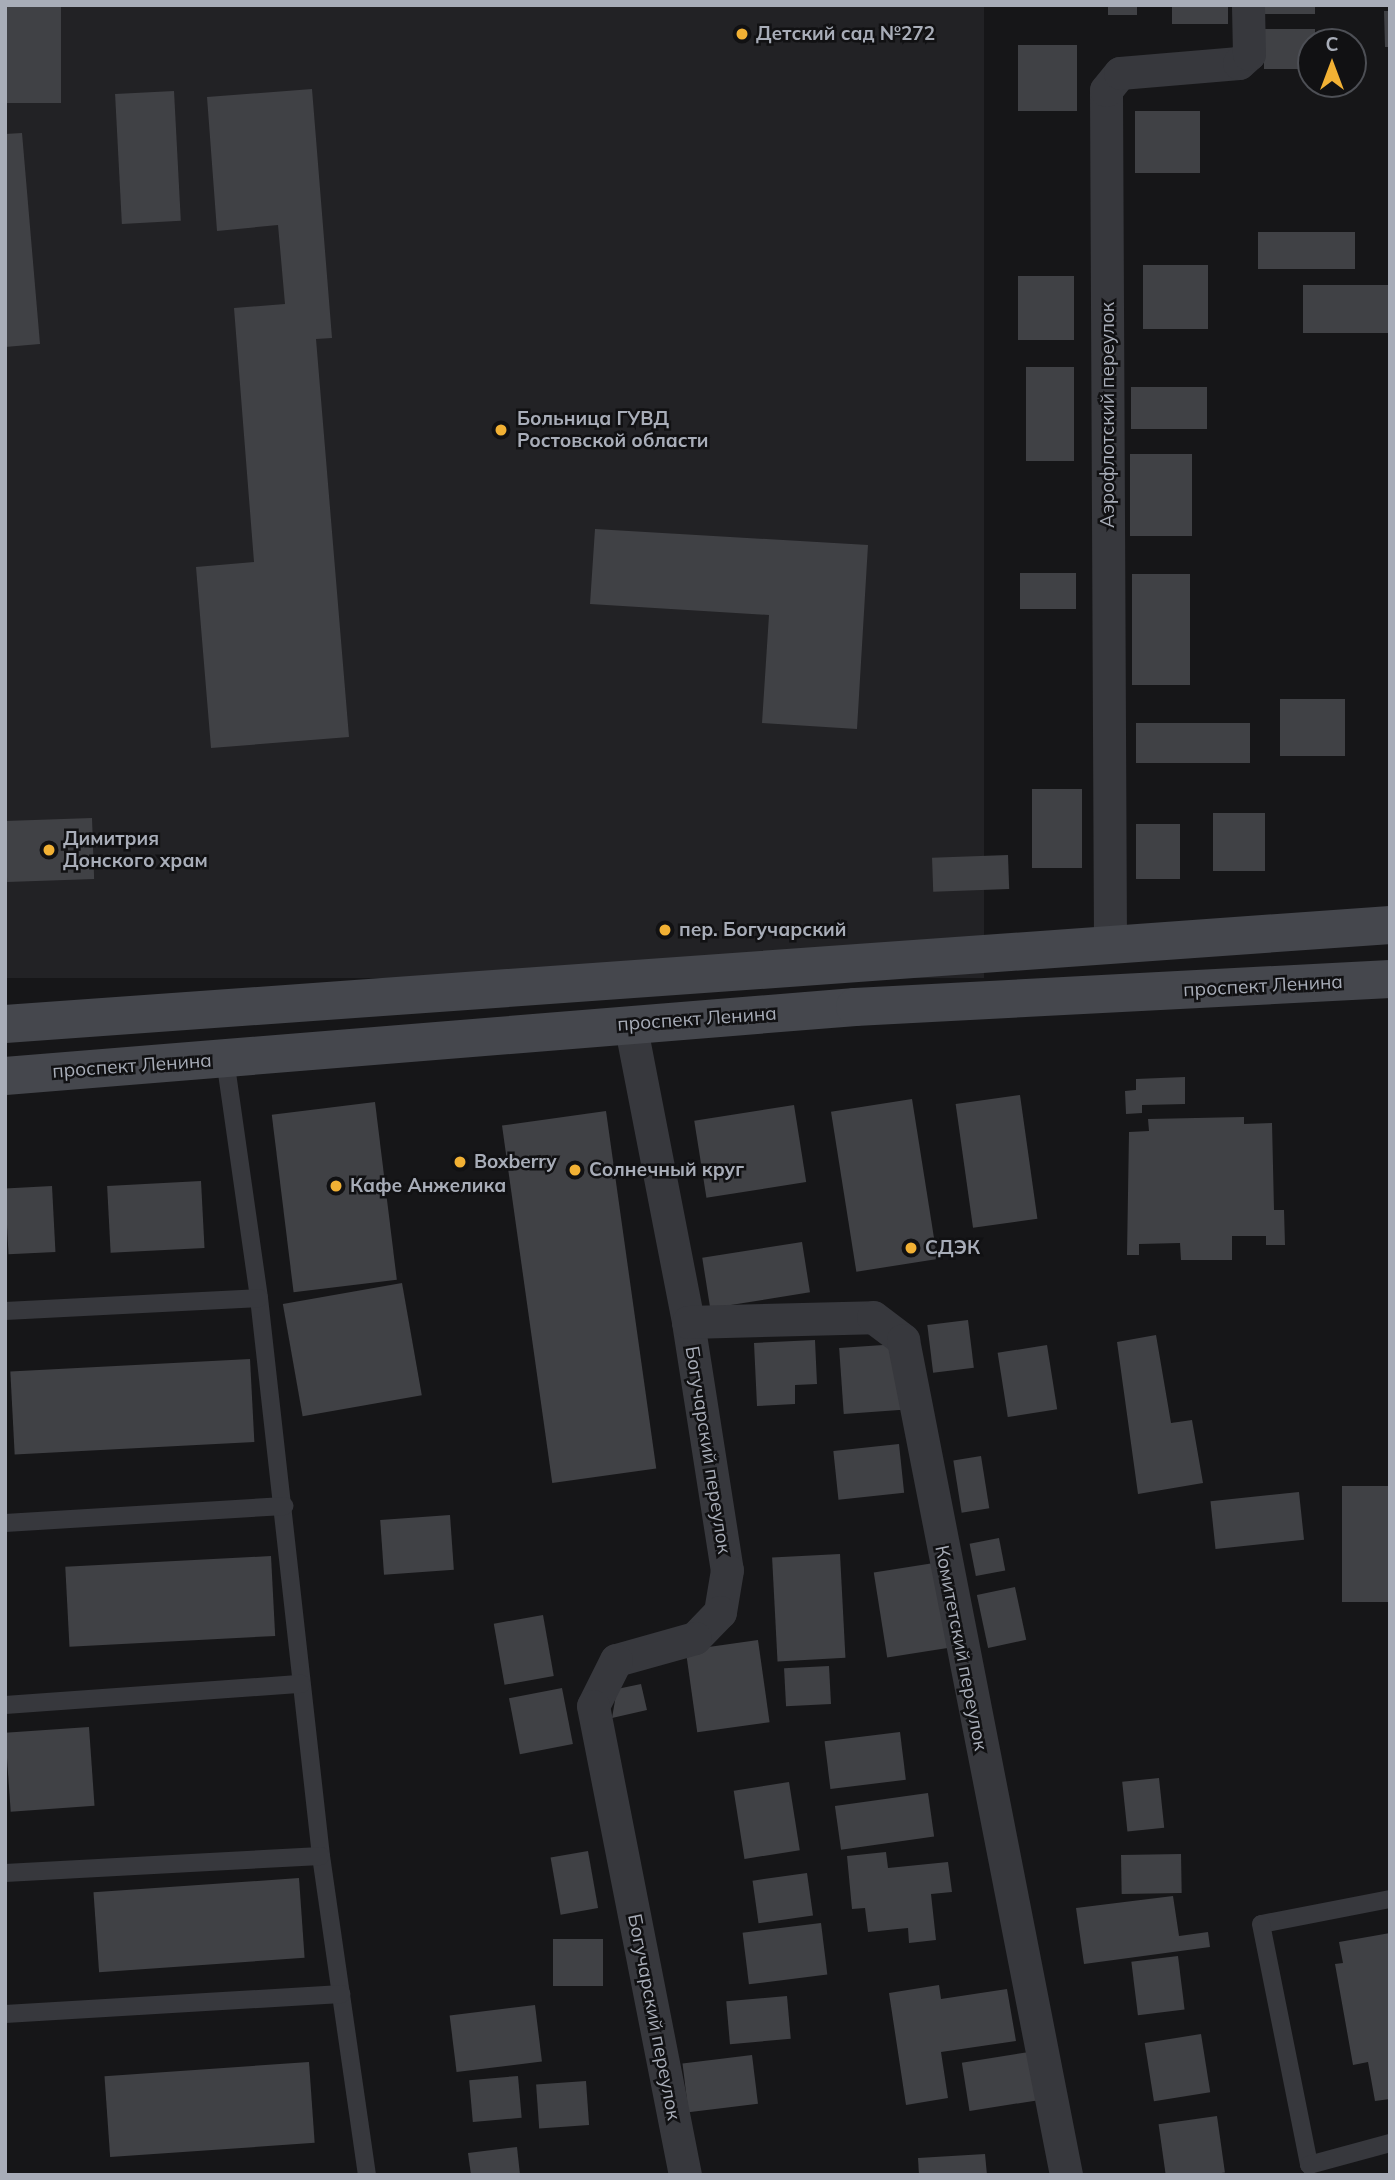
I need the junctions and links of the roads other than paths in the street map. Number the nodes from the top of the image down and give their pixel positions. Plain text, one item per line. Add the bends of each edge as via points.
1 (1248, 5) edge
2 (1390, 925) edge
3 (1110, 943) junction
4 (1390, 979) edge
5 (630, 1023) junction
6 (5, 1024) edge
7 (225, 1059) junction
8 (5, 1076) edge
9 (259, 1297) junction
10 (5, 1311) edge
11 (688, 1322) junction
12 (284, 1506) junction
13 (5, 1523) edge
14 (302, 1684) junction
15 (5, 1705) edge
16 (321, 1856) junction
17 (5, 1873) edge
18 (1390, 1899) edge
19 (341, 1994) junction
20 (5, 2014) edge
21 (1390, 2143) edge
22 (368, 2175) edge
23 (685, 2175) edge
24 (1066, 2175) edge

1 - 3 street, Аэрофлотский переулок via 1249,54 1239,63 1120,73 1107,90
2 - 3 main road
3 - 6 main road
4 - 5 main road, проспект Ленина
5 - 7 main road, проспект Ленина
5 - 11 street, Богучарский переулок
7 - 8 main road, проспект Ленина
7 - 9 lane
9 - 10 lane
9 - 12 lane
11 - 23 street, Богучарский переулок via 727,1570 720,1612 695,1638 616,1660 593,1706
11 - 24 street, Комитетский переулок via 873,1317 903,1339
12 - 13 lane
12 - 14 lane
14 - 15 lane
14 - 16 lane
16 - 17 lane
16 - 19 lane
18 - 21 lane via 1261,1924 1308,2165
19 - 20 lane
19 - 22 lane

